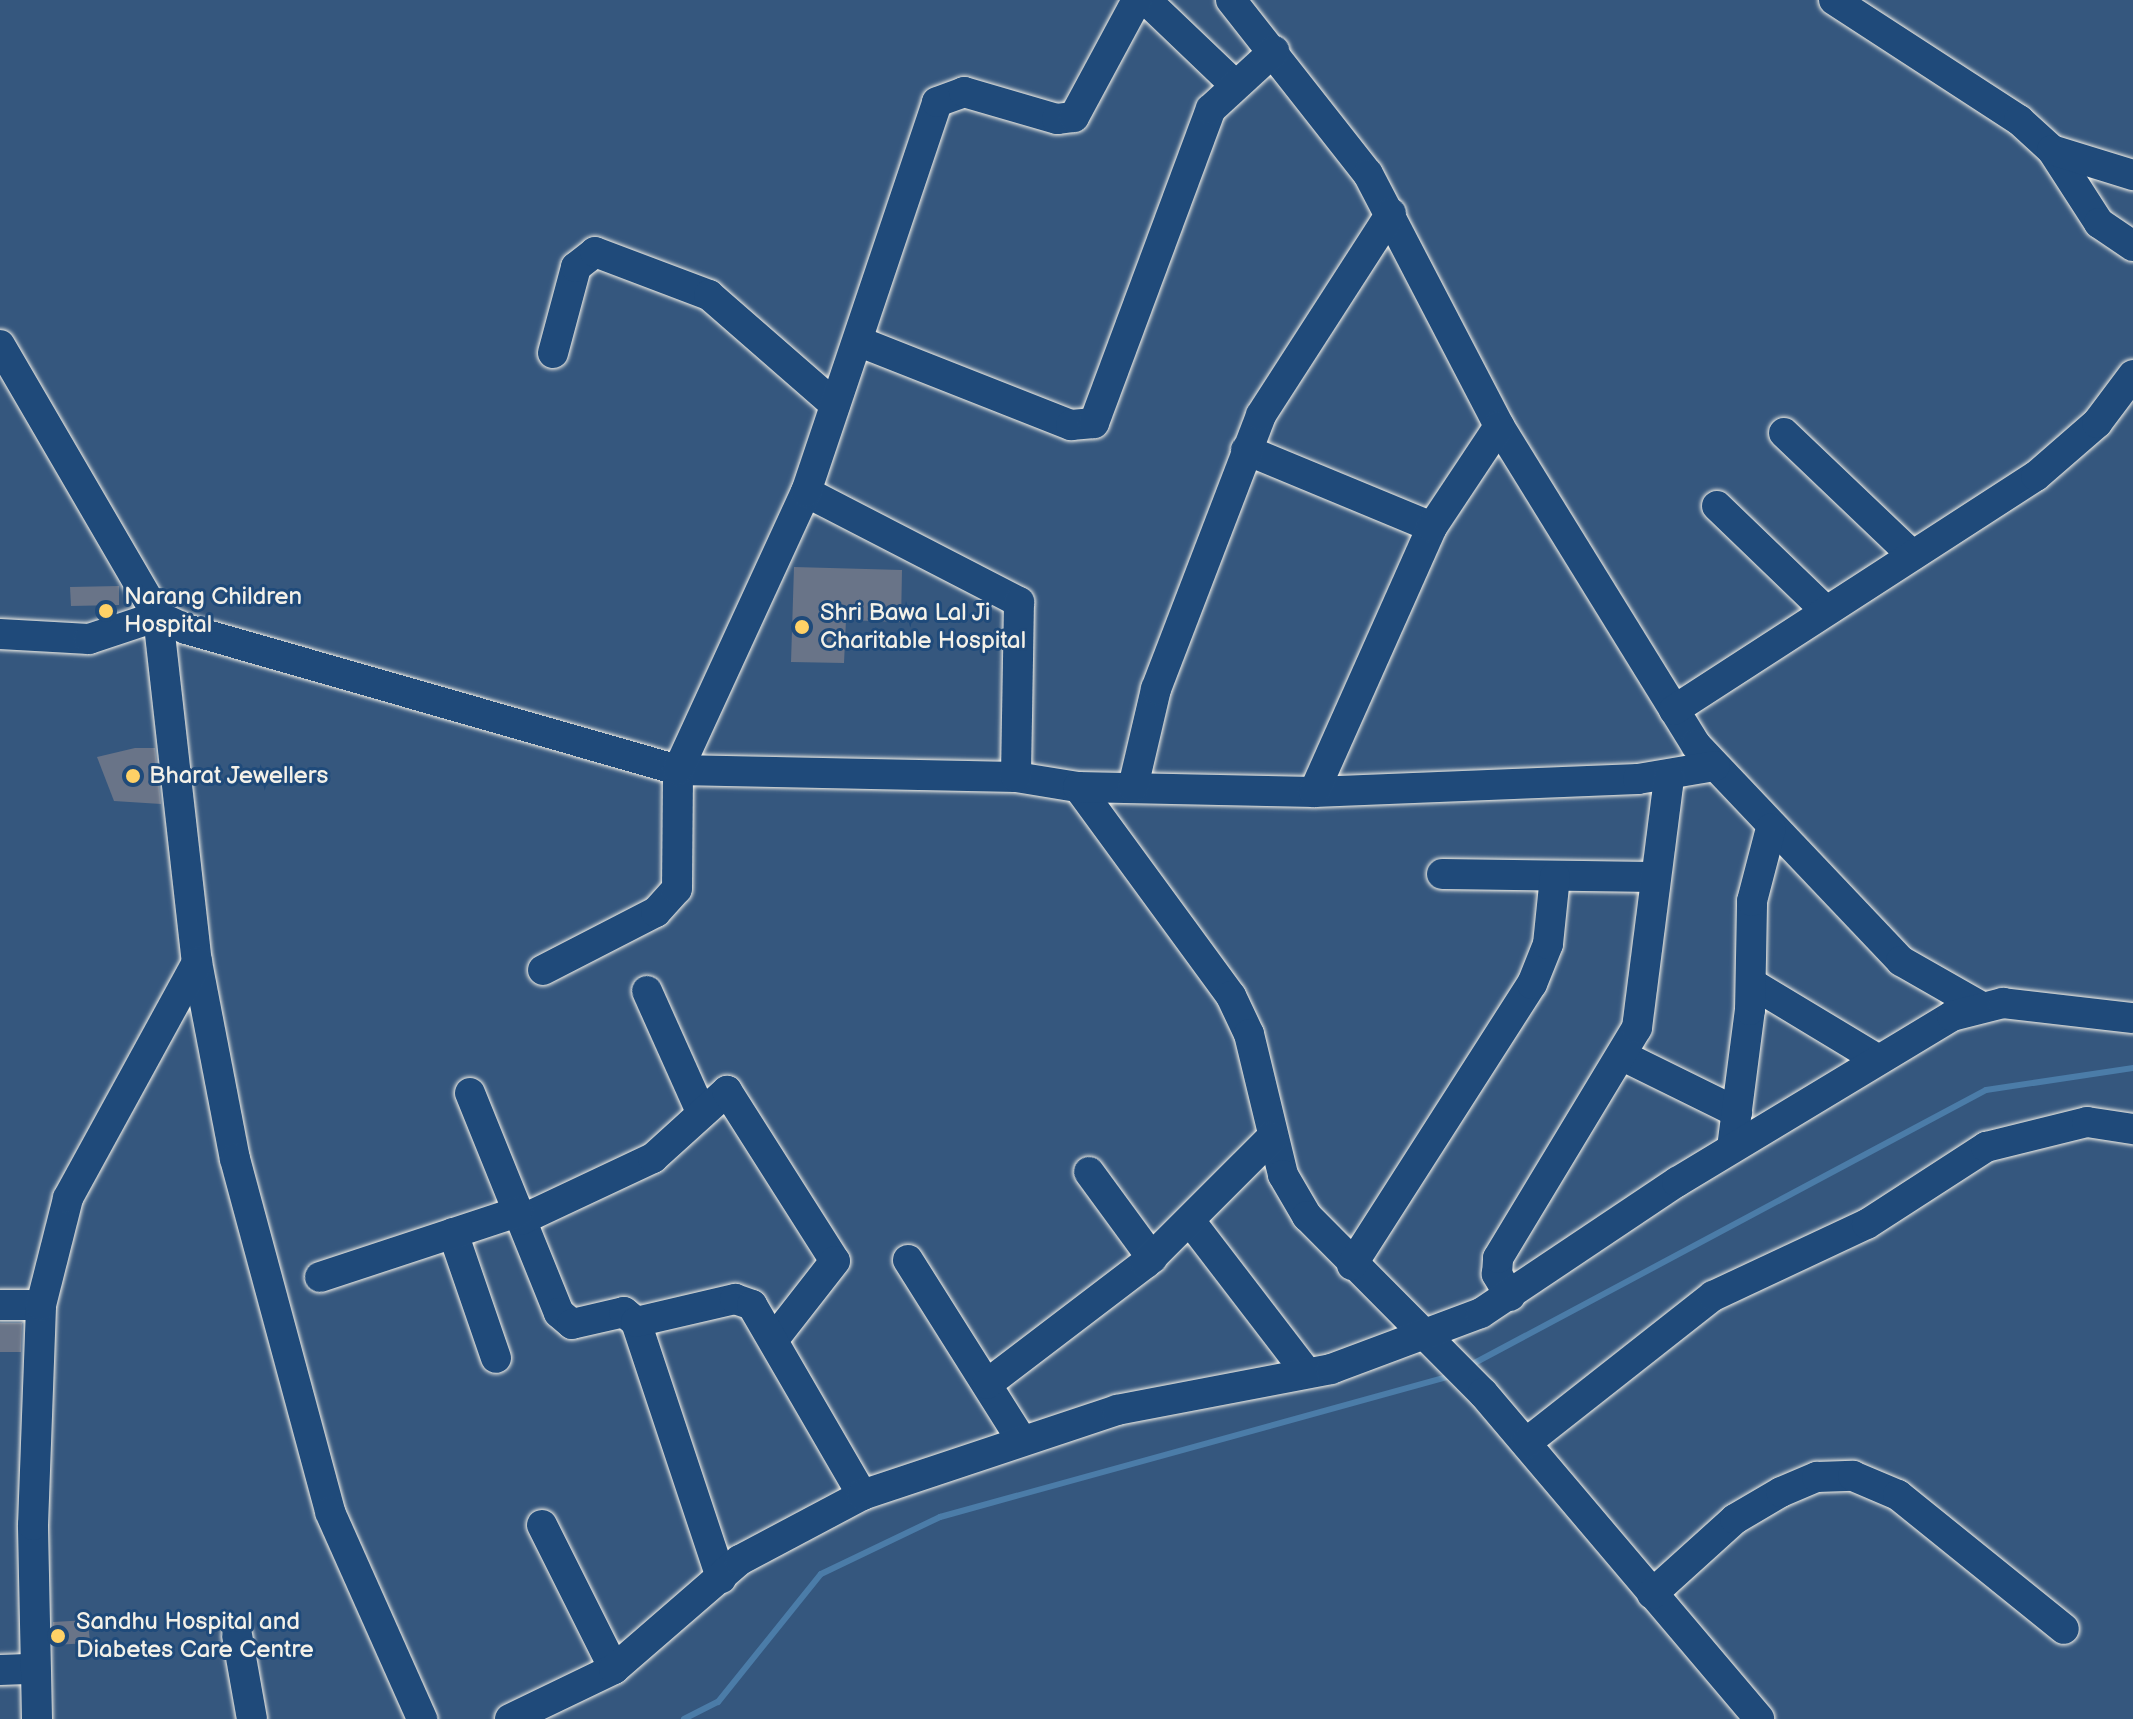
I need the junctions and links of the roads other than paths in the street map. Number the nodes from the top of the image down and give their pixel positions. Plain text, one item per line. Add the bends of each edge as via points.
1 (1137, 0) edge
2 (1146, 0) edge
3 (1231, 0) edge
4 (1834, 0) edge
5 (1274, 51) junction
6 (1233, 83) junction
7 (2052, 150) junction
8 (2133, 175) edge
9 (1391, 213) junction
10 (2133, 246) edge
11 (860, 342) junction
12 (0, 345) edge
13 (553, 353) dead end
14 (2133, 375) edge
15 (835, 405) junction
16 (1499, 426) junction
17 (1784, 433) dead end
18 (1246, 450) junction
19 (806, 492) junction
20 (1717, 506) dead end
21 (1432, 527) junction
22 (1912, 555) junction
23 (1826, 611) junction
24 (158, 616) junction
25 (0, 634) edge
26 (1674, 710) junction
27 (1715, 766) junction
28 (678, 770) junction
29 (1016, 777) junction
30 (1669, 777) junction
31 (1078, 787) junction
32 (1133, 787) junction
33 (1314, 792) junction
34 (1771, 828) junction
35 (1442, 874) dead end
36 (1555, 876) junction
37 (1655, 877) junction
38 (197, 962) junction
39 (543, 970) dead end
40 (1751, 983) junction
41 (647, 991) dead end
42 (1978, 1005) junction
43 (2133, 1018) edge
44 (1625, 1057) junction
45 (1877, 1059) junction
46 (470, 1093) dead end
47 (701, 1112) junction
48 (1737, 1112) junction
49 (2133, 1129) edge
50 (1272, 1137) junction
51 (1732, 1148) junction
52 (1089, 1172) dead end
53 (519, 1216) junction
54 (1191, 1222) junction
55 (453, 1233) junction
56 (1152, 1258) junction
57 (908, 1260) dead end
58 (1352, 1265) junction
59 (320, 1277) dead end
60 (1510, 1296) junction
61 (0, 1305) edge
62 (41, 1305) junction
63 (636, 1322) junction
64 (774, 1339) junction
65 (1434, 1344) junction
66 (496, 1358) dead end
67 (1307, 1373) junction
68 (987, 1384) junction
69 (1022, 1441) junction
70 (1526, 1443) junction
71 (862, 1495) junction
72 (542, 1525) dead end
73 (721, 1578) junction
74 (1652, 1594) junction
75 (2064, 1629) dead end
76 (237, 1635) dead end
77 (34, 1669) junction
78 (614, 1669) junction
79 (0, 1670) edge
80 (37, 1719) edge
81 (252, 1719) edge
82 (422, 1719) edge
83 (510, 1719) edge
84 (1759, 1719) edge

1 - 11 street via 1074,117 1057,119 964,92 937,102
2 - 6 street
3 - 5 street
4 - 7 street via 2019,120
5 - 6 street
5 - 9 street
6 - 11 street via 1211,109 1094,423 1071,425
7 - 8 street
7 - 10 street via 2099,223
9 - 16 street
9 - 18 street via 1291,361
11 - 15 street
12 - 24 street
13 - 15 street via 576,267 595,252 709,295
14 - 22 street via 2064,454
15 - 19 street
16 - 21 street
16 - 26 street
17 - 22 street
18 - 21 street
18 - 32 street via 1156,689
19 - 28 street
19 - 29 street via 1019,602
20 - 23 street
21 - 33 street
22 - 23 street
23 - 26 street
24 - 25 street via 89,639
24 - 28 street via 213,640
24 - 38 street
26 - 27 street
27 - 30 street
27 - 34 street
28 - 29 street
28 - 39 street via 680,871 669,903
29 - 31 street
30 - 33 street
30 - 37 street
31 - 32 street
31 - 50 street via 1231,996 1249,1034
32 - 33 street
34 - 40 street via 1752,901
34 - 42 street via 1901,961
35 - 36 street
36 - 37 street
36 - 58 street via 1548,944 1532,984
37 - 44 street via 1643,1002
38 - 62 street via 68,1198
38 - 82 street via 286,1368 361,1593
40 - 45 street
40 - 48 street
41 - 47 street
42 - 43 street via 2053,1005
42 - 45 street
44 - 48 street
44 - 60 street via 1498,1258 1497,1274
45 - 51 street
46 - 53 street
47 - 53 street via 653,1158
47 - 64 street via 720,1091 733,1096 835,1261
48 - 51 street
49 - 70 street via 2087,1122 1986,1147 1867,1224 1713,1296
50 - 54 street
50 - 58 street via 1283,1175 1307,1216
51 - 60 street
52 - 56 street
53 - 55 street
53 - 63 street via 565,1321 624,1312
54 - 56 street
54 - 67 street
55 - 59 street
55 - 66 street
56 - 68 street
57 - 68 street
58 - 65 street
60 - 65 street
61 - 62 street
62 - 77 street
63 - 64 street via 745,1300
63 - 73 street
64 - 71 street
65 - 67 street
65 - 70 street
67 - 69 street via 1117,1410
68 - 69 street
69 - 71 street
70 - 74 street
71 - 73 street via 790,1528
72 - 78 street
73 - 78 street
74 - 75 street via 1735,1519 1817,1477 1853,1476 1898,1495
74 - 84 street
76 - 81 street
77 - 79 street
77 - 80 street
78 - 83 street

